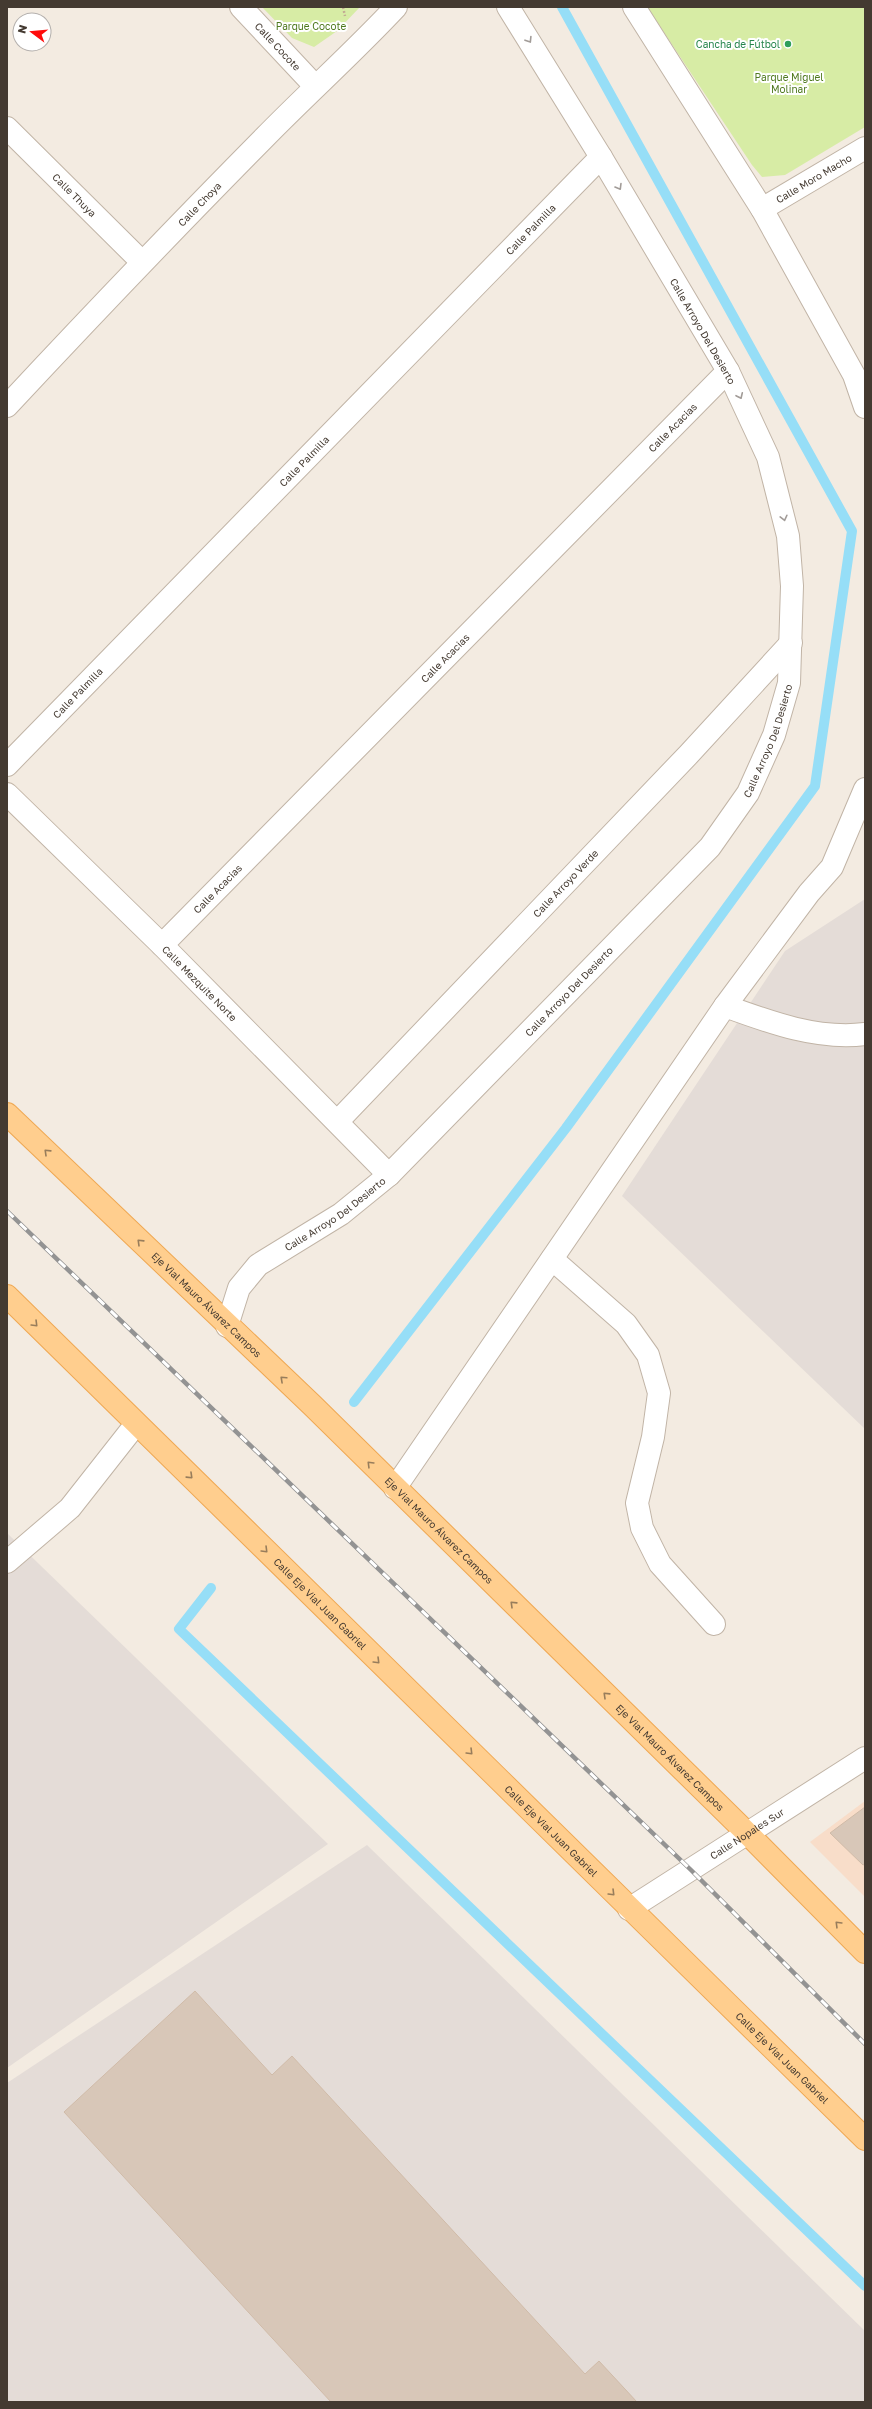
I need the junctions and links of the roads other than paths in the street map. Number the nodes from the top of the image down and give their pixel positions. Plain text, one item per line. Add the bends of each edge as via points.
1 (241, 7) edge
2 (396, 7) edge
3 (508, 7) edge
4 (634, 7) edge
5 (315, 86) junction
6 (7, 128) edge
7 (865, 148) edge
8 (601, 157) junction
9 (762, 209) junction
10 (142, 262) junction
11 (728, 371) junction
12 (860, 377) edge
13 (7, 406) edge
14 (865, 407) edge
15 (791, 643) junction
16 (7, 765) edge
17 (865, 789) edge
18 (7, 794) edge
19 (162, 945) junction
20 (725, 1006) junction
21 (865, 1034) edge
22 (7, 1114) edge
23 (338, 1122) junction
24 (389, 1175) junction
25 (552, 1259) junction
26 (7, 1296) edge
27 (227, 1326) junction
28 (136, 1424) junction
29 (395, 1488) junction
30 (7, 1562) edge
31 (714, 1624) dead end
32 (865, 1758) edge
33 (747, 1833) junction
34 (629, 1909) junction
35 (865, 1952) edge
36 (865, 2139) edge

1 - 5 street, Calle Cocote
2 - 5 street, Calle Choya via 352,54
3 -> 8 street, Calle Arroyo Del Desierto
4 - 9 street
5 - 10 street, Calle Choya
6 - 10 street, Calle Thuya
7 - 9 street, Calle Moro Macho
8 -> 11 street, Calle Arroyo Del Desierto
8 - 16 street, Calle Palmilla
9 - 12 street
10 - 13 street, Calle Choya
11 -> 15 street, Calle Arroyo Del Desierto via 768,457 788,536 792,586
11 - 19 street, Calle Acacias
12 - 14 street
15 - 23 street, Calle Arroyo Verde via 689,754
15 - 24 street, Calle Arroyo Del Desierto via 789,683 774,735 748,793 710,847
17 - 20 street via 832,867 809,892
18 - 19 street, Calle Mezquite Norte
19 - 23 street, Calle Mezquite Norte
20 - 21 street via 782,1027 848,1036
20 - 25 street
27 -> 22 main road, Eje Vial Mauro Álvarez Campos
23 - 24 street, Calle Mezquite Norte
24 - 27 street, Calle Arroyo Del Desierto via 341,1214 258,1265 239,1288
25 - 29 street
25 - 31 street via 626,1324 648,1355 659,1393 653,1437 637,1503 642,1528 660,1564
26 -> 28 main road
29 -> 27 main road, Eje Vial Mauro Álvarez Campos via 312,1405
28 - 30 street via 70,1508
28 -> 34 main road, Calle Eje Vial Juan Gabriel
33 -> 29 main road, Eje Vial Mauro Álvarez Campos
32 - 33 street, Calle Nopales Sur
33 - 34 street, Calle Nopales Sur
35 -> 33 main road, Eje Vial Mauro Álvarez Campos
34 - 36 main road, Calle Eje Vial Juan Gabriel

